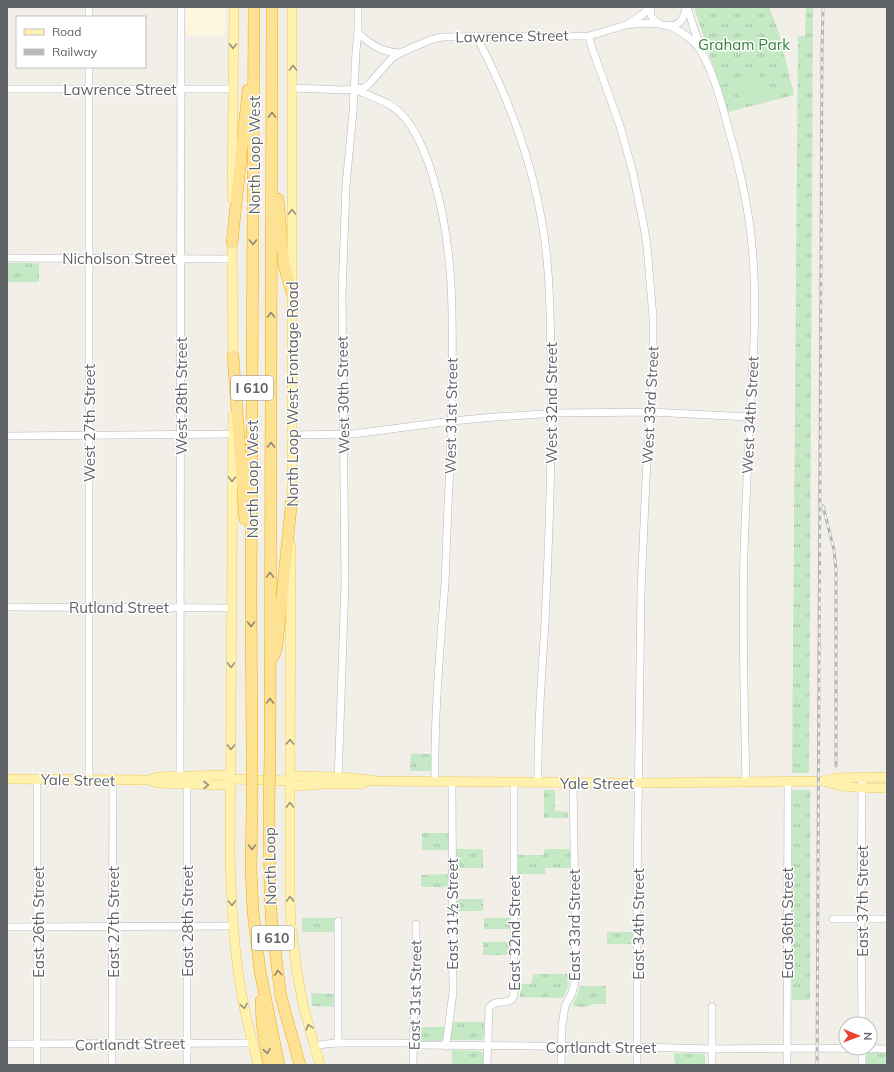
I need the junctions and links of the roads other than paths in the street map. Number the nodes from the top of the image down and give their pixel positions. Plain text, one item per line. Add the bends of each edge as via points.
1 (181, 7) edge
2 (234, 7) edge
3 (254, 7) edge
4 (272, 7) edge
5 (292, 7) edge
6 (358, 7) edge
7 (650, 7) edge
8 (687, 7) edge
9 (254, 21) junction
10 (659, 24) junction
11 (626, 25) junction
12 (670, 26) junction
13 (358, 33) junction
14 (476, 36) junction
15 (589, 36) junction
16 (400, 53) junction
17 (702, 55) junction
18 (89, 68) edge
19 (293, 88) junction
20 (7, 89) edge
21 (89, 89) junction
22 (181, 89) junction
23 (233, 89) junction
24 (354, 89) junction
25 (271, 139) junction
26 (232, 243) junction
27 (7, 258) edge
28 (90, 258) junction
29 (181, 258) junction
30 (232, 259) junction
31 (292, 293) junction
32 (233, 356) junction
33 (651, 412) junction
34 (552, 413) junction
35 (750, 417) junction
36 (452, 421) junction
37 (90, 434) junction
38 (233, 434) junction
39 (181, 435) junction
40 (291, 435) junction
41 (344, 435) junction
42 (7, 436) edge
43 (292, 497) junction
44 (251, 598) junction
45 (7, 607) edge
46 (89, 607) junction
47 (180, 608) junction
48 (232, 608) junction
49 (270, 670) junction
50 (862, 777) junction
51 (887, 777) edge
52 (7, 779) edge
53 (37, 779) junction
54 (231, 779) junction
55 (89, 780) junction
56 (113, 780) junction
57 (184, 781) junction
58 (290, 781) junction
59 (338, 781) junction
60 (823, 781) junction
61 (435, 782) junction
62 (452, 782) junction
63 (514, 782) junction
64 (538, 782) junction
65 (573, 782) junction
66 (746, 782) junction
67 (788, 782) junction
68 (639, 783) junction
69 (862, 788) junction
70 (887, 788) edge
71 (269, 807) joint
72 (252, 808) joint
73 (833, 919) dead end
74 (861, 919) junction
75 (887, 919) edge
76 (338, 921) dead end
77 (416, 924) dead end
78 (112, 926) junction
79 (187, 926) junction
80 (233, 926) junction
81 (7, 927) edge
82 (38, 927) junction
83 (260, 971) junction
84 (281, 997) junction
85 (712, 1008) dead end
86 (862, 1016) edge
87 (187, 1043) junction
88 (253, 1043) junction
89 (338, 1043) junction
90 (7, 1044) edge
91 (112, 1044) junction
92 (37, 1045) junction
93 (413, 1045) junction
94 (314, 1046) junction
95 (446, 1046) junction
96 (488, 1046) junction
97 (562, 1047) junction
98 (637, 1047) junction
99 (787, 1048) junction
100 (838, 1048) edge
101 (712, 1049) junction
102 (37, 1065) edge
103 (112, 1065) edge
104 (187, 1065) edge
105 (258, 1065) edge
106 (269, 1065) edge
107 (279, 1065) edge
108 (300, 1065) edge
109 (306, 1065) edge
110 (320, 1065) edge
111 (413, 1065) edge
112 (487, 1065) edge
113 (562, 1065) edge
114 (637, 1065) edge
115 (712, 1065) edge
116 (787, 1065) edge

1 - 22 street, West 28th Street
2 -> 23 main road
3 - 9 highway, North Loop West / I 610
25 -> 4 highway, North Loop West / I 610
19 -> 5 main road, North Loop West Frontage Road
6 - 13 street, West 30th Street
7 - 10 street via 652,18
7 - 11 street, Lawrence Street
8 - 12 street via 681,21
8 - 17 street, West 34th Street
9 - 26 highway
9 -> 44 highway, North Loop West / I 610
10 - 11 street, Lawrence Street
10 - 12 street, Lawrence Street
11 - 15 street, Lawrence Street
12 - 17 street, West 34th Street via 692,40
13 - 16 street via 367,42 383,50
13 - 24 street, West 30th Street
14 - 15 street, Lawrence Street
14 - 16 street, Lawrence Street via 430,40
14 - 34 street, West 32nd Street via 517,126 539,209 549,284
15 - 33 street, West 33rd Street via 627,149 644,227 653,317
16 - 24 street, Lawrence Street via 364,88
17 - 35 street, West 34th Street via 722,105 734,148 752,245 755,322
18 - 21 street, West 27th Street
19 - 24 street, Lawrence Street
31 -> 19 main road, North Loop West Frontage Road
20 - 21 street, Lawrence Street
21 - 22 street, Lawrence Street
21 - 28 street, West 27th Street
22 - 23 street, Lawrence Street
22 - 29 street, West 28th Street
23 - 26 main road
24 - 36 street, West 31st Street via 392,106 404,117 422,148 436,187 447,240 452,288
24 - 41 street, West 30th Street via 346,185 342,295
25 - 31 highway via 284,265
49 -> 25 highway, North Loop West / I 610
26 - 30 main road
27 - 28 street, Nicholson Street
28 - 29 street, Nicholson Street
28 - 37 street, West 27th Street
29 - 30 street, Nicholson Street
29 - 39 street, West 28th Street
30 - 32 main road
31 - 40 main road, North Loop West Frontage Road
32 - 38 main road
32 - 44 highway
33 - 34 street
33 - 35 street
33 - 68 street, West 33rd Street via 641,578
34 - 36 street
34 - 64 street, West 32nd Street
35 - 66 street, West 34th Street via 743,593
36 - 41 street
36 - 61 street, West 31st Street via 445,582 437,688
37 - 39 street
37 - 42 street
37 - 46 street, West 27th Street
38 - 39 street
38 -> 48 main road
39 - 47 street, West 28th Street
40 - 41 street
40 - 43 main road, North Loop West Frontage Road
41 - 59 street, West 30th Street via 345,583
43 - 49 highway via 277,646
58 -> 43 main road, North Loop West Frontage Road
44 -> 72 highway, North Loop West / I 610, bridge
45 - 46 street, Rutland Street
46 - 47 street, Rutland Street
46 - 55 street, West 27th Street
47 - 48 street, Rutland Street
47 - 57 street, West 28th Street
48 -> 54 main road
71 -> 49 highway, North Loop West / I 610, bridge
50 - 51 main road, Yale Street
50 - 60 main road, Yale Street
50 - 69 street, East 37th Street
52 - 53 main road, Yale Street
53 - 55 main road, Yale Street
53 - 82 street, East 26th Street
54 - 57 main road, Yale Street via 224,775
54 - 58 main road, Yale Street
54 -> 80 main road via 230,866
55 - 56 main road, Yale Street
56 - 57 main road, Yale Street via 149,780 158,777
56 - 78 street, East 27th Street
57 - 79 street, East 28th Street
58 - 59 main road, Yale Street via 297,776
94 -> 58 main road, North Loop West Frontage Road via 303,1005 291,925
59 - 61 main road, Yale Street via 353,778 370,781
60 - 67 main road, Yale Street
60 - 69 main road, Yale Street via 837,786
61 - 62 main road, Yale Street
62 - 63 main road, Yale Street
62 - 95 street, East 31½ Street via 452,992
63 - 64 main road, Yale Street
63 - 96 street, East 32nd Street via 514,995 510,1001 495,1002 490,1006
64 - 65 main road, Yale Street
65 - 68 main road, Yale Street
65 - 97 street, East 33rd Street via 576,971 572,993 565,1006
66 - 67 main road, Yale Street
66 - 68 main road, Yale Street
67 - 99 street, East 36th Street
68 - 98 street, East 34th Street
69 - 70 main road, Yale Street
69 - 74 street, East 37th Street
84 -> 71 highway, North Loop / I 610 via 272,926
72 -> 83 highway, North Loop / I 610 via 253,911
73 - 74 street
74 - 75 street
74 - 86 street, East 37th Street
76 - 89 street
77 - 93 street, East 31st Street
78 - 79 street
78 - 82 street
78 - 91 street, East 27th Street
79 - 80 street
79 - 87 street, East 28th Street
80 -> 88 main road via 241,990
81 - 82 street
82 - 92 street, East 26th Street
83 -> 106 highway via 262,1024
83 - 107 highway, North Loop / I 610
84 - 108 highway, North Loop / I 610
84 - 109 highway
85 - 101 street
87 - 88 street, Cortlandt Street
87 - 91 street, Cortlandt Street
87 - 104 street, East 28th Street
88 - 105 main road
89 - 93 street, Cortlandt Street
89 - 94 street, Cortlandt Street
90 - 92 street, Cortlandt Street
91 - 92 street, Cortlandt Street
91 - 103 street, East 27th Street
92 - 102 street, East 26th Street
93 - 95 street, Cortlandt Street
93 - 111 street, East 31st Street
94 - 110 main road, North Loop West Frontage Road
95 - 96 street, Cortlandt Street
96 - 97 street, Cortlandt Street
96 - 112 street, East 32nd Street
97 - 98 street, Cortlandt Street
97 - 113 street, East 33rd Street
98 - 101 street, Cortlandt Street
98 - 114 street, East 34th Street
99 - 100 street, Cortlandt Street
99 - 101 street, Cortlandt Street
99 - 116 street, East 36th Street
101 - 115 street

